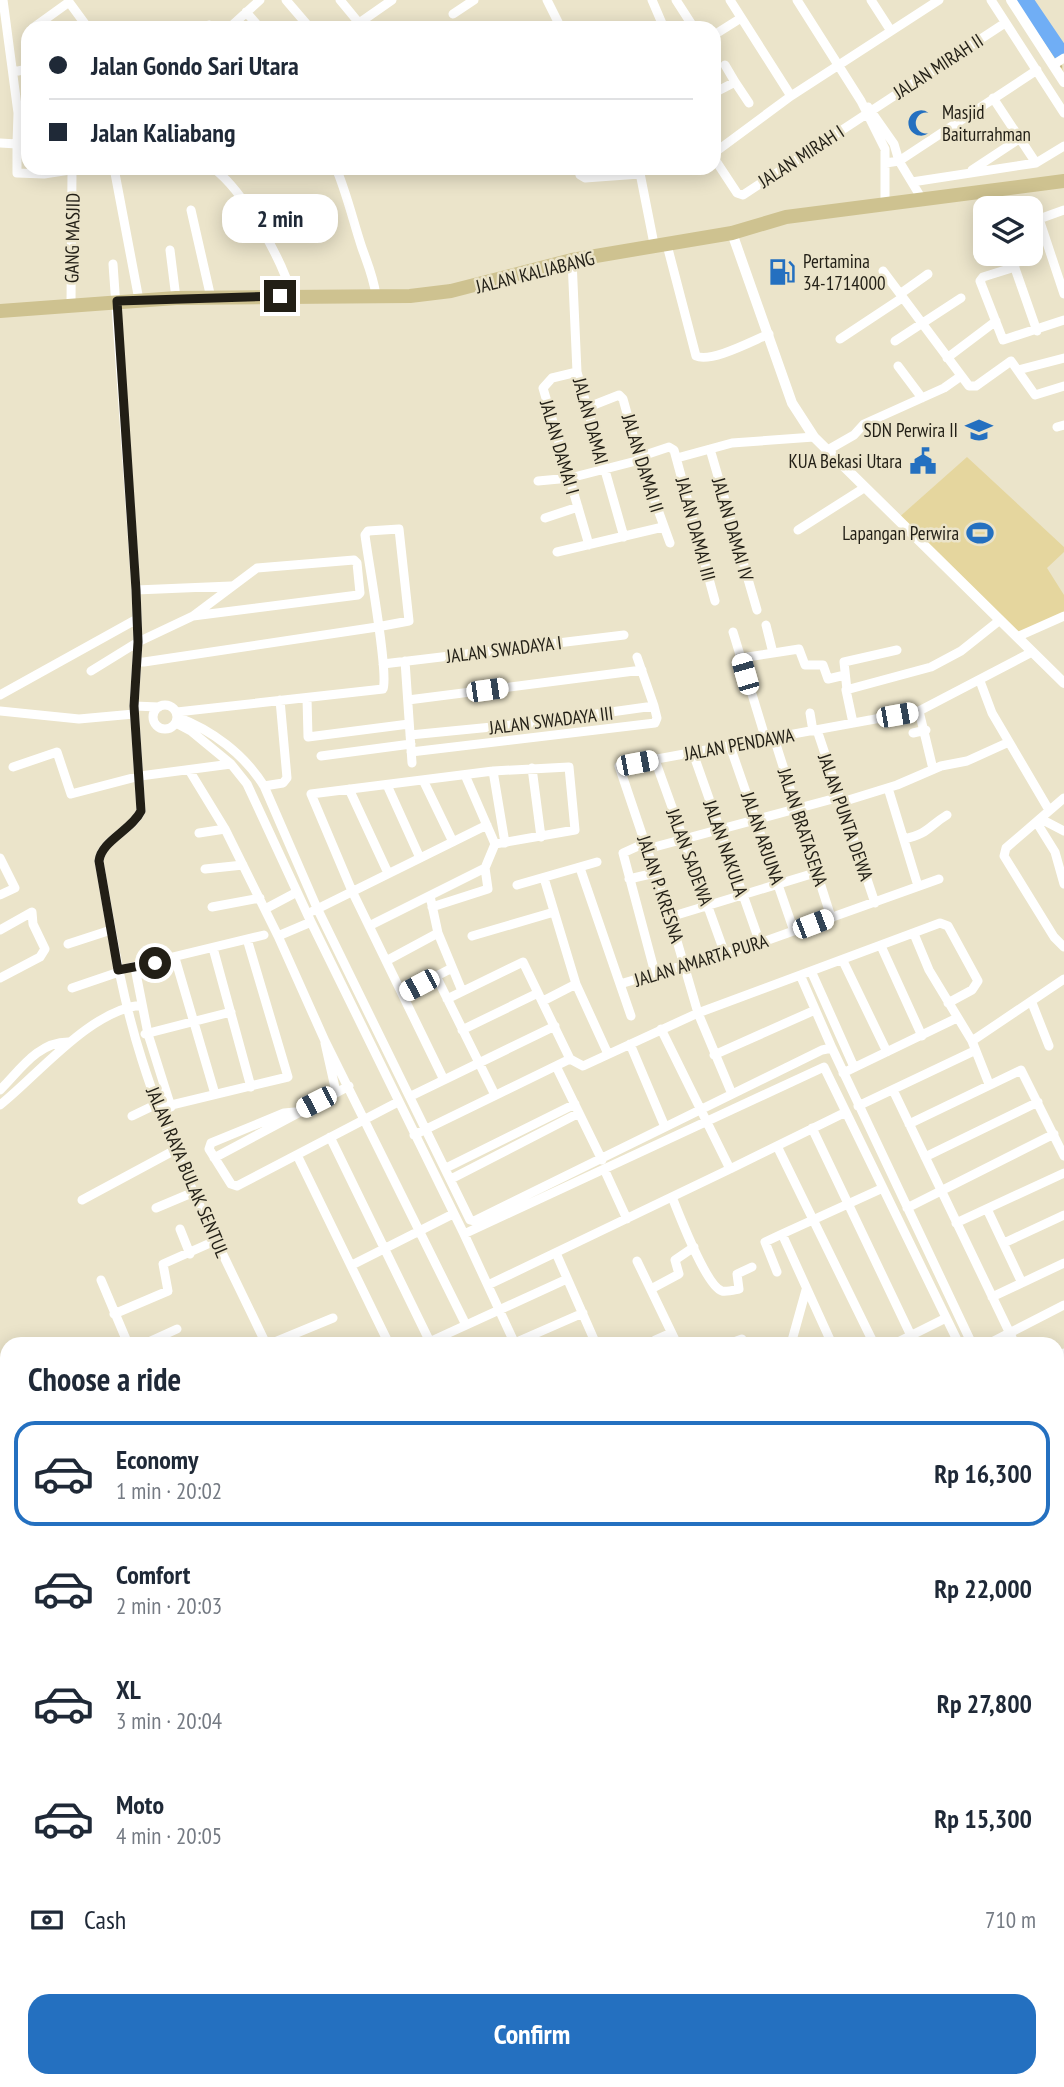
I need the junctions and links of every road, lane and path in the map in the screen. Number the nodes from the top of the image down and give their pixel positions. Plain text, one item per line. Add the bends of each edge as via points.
1 (3, 0) edge
2 (260, 0) edge
3 (286, 0) edge
4 (340, 0) edge
5 (474, 0) edge
6 (547, 0) edge
7 (652, 0) edge
8 (676, 0) edge
9 (730, 0) edge
10 (797, 0) edge
11 (871, 0) edge
12 (991, 0) edge
13 (1011, 0) edge
14 (389, 1) edge
15 (936, 1) edge
16 (246, 12) junction
17 (453, 14) dead end
18 (741, 18) junction
19 (43, 21) edge
20 (83, 21) edge
21 (236, 21) edge
22 (254, 21) edge
23 (304, 21) edge
24 (352, 21) edge
25 (362, 21) edge
26 (558, 21) edge
27 (661, 21) edge
28 (690, 21) edge
29 (1005, 23) junction
30 (721, 31) edge
31 (891, 31) junction
32 (1057, 62) edge
33 (725, 65) dead end
34 (840, 65) junction
35 (21, 70) edge
36 (1037, 71) junction
37 (13, 72) junction
38 (735, 82) junction
39 (1064, 82) edge
40 (721, 89) edge
41 (791, 96) junction
42 (993, 98) junction
43 (749, 103) dead end
44 (869, 112) junction
45 (1064, 113) edge
46 (1019, 139) junction
47 (0, 143) edge
48 (17, 144) junction
49 (1064, 146) edge
50 (721, 151) edge
51 (899, 161) junction
52 (886, 163) junction
53 (1036, 163) junction
54 (721, 167) edge
55 (970, 171) junction
56 (21, 173) edge
57 (72, 175) edge
58 (115, 175) edge
59 (221, 175) edge
60 (339, 175) edge
61 (580, 175) edge
62 (609, 175) edge
63 (641, 175) edge
64 (1064, 181) edge
65 (912, 182) junction
66 (989, 191) junction
67 (991, 196) edge
68 (922, 199) junction
69 (885, 205) junction
70 (191, 210) dead end
71 (1064, 210) edge
72 (732, 233) junction
73 (660, 245) junction
74 (170, 250) dead end
75 (572, 260) junction
76 (113, 264) dead end
77 (1015, 267) joint
78 (883, 271) dead end
79 (928, 274) dead end
80 (1064, 294) edge
81 (376, 295) junction
82 (292, 296) junction
83 (901, 296) junction
84 (176, 298) junction
85 (211, 298) junction
86 (961, 298) dead end
87 (139, 300) junction
88 (117, 301) junction
89 (71, 304) junction
90 (0, 311) edge
91 (1064, 320) edge
92 (996, 321) junction
93 (921, 324) junction
94 (1037, 331) junction
95 (769, 334) junction
96 (840, 339) dead end
97 (895, 341) dead end
98 (947, 358) junction
99 (1064, 358) edge
100 (898, 366) dead end
101 (1018, 370) junction
102 (577, 372) junction
103 (961, 376) junction
104 (1064, 386) edge
105 (922, 398) junction
106 (586, 408) junction
107 (814, 438) junction
108 (710, 449) junction
109 (826, 451) junction
110 (639, 458) junction
111 (677, 458) junction
112 (604, 469) junction
113 (570, 478) junction
114 (538, 481) dead end
115 (864, 488) junction
116 (578, 507) junction
117 (545, 519) dead end
118 (663, 527) junction
119 (798, 530) dead end
120 (624, 537) junction
121 (670, 543) dead end
122 (589, 545) junction
123 (557, 552) dead end
124 (231, 586) junction
125 (136, 590) junction
126 (715, 601) dead end
127 (757, 610) dead end
128 (193, 616) junction
129 (1064, 616) edge
130 (137, 619) junction
131 (1000, 621) junction
132 (766, 625) dead end
133 (377, 626) junction
134 (733, 632) dead end
135 (624, 635) dead end
136 (1017, 637) junction
137 (138, 642) junction
138 (897, 650) dead end
139 (1032, 652) junction
140 (773, 653) junction
141 (637, 657) dead end
142 (741, 658) junction
143 (137, 661) junction
144 (405, 662) junction
145 (383, 664) junction
146 (642, 670) junction
147 (91, 671) dead end
148 (845, 676) junction
149 (980, 681) junction
150 (1064, 683) edge
151 (847, 690) junction
152 (0, 695) edge
153 (307, 698) junction
154 (280, 700) junction
155 (408, 700) junction
156 (654, 706) junction
157 (159, 707) junction
158 (134, 710) junction
159 (0, 711) edge
160 (919, 711) junction
161 (810, 713) dead end
162 (177, 717) junction
163 (853, 723) junction
164 (409, 724) junction
165 (157, 726) junction
166 (135, 728) junction
167 (815, 730) junction
168 (926, 730) junction
169 (913, 733) dead end
170 (770, 739) junction
171 (1009, 742) junction
172 (411, 744) junction
173 (730, 746) junction
174 (692, 753) junction
175 (321, 756) dead end
176 (655, 760) junction
177 (412, 763) dead end
178 (231, 764) junction
179 (619, 766) joint
180 (13, 767) dead end
181 (532, 768) junction
182 (933, 769) junction
183 (189, 770) junction
184 (494, 771) junction
185 (465, 775) junction
186 (141, 776) junction
187 (423, 779) junction
188 (387, 785) junction
189 (264, 786) junction
190 (888, 788) junction
191 (348, 789) junction
192 (1064, 798) edge
193 (841, 799) junction
194 (799, 808) junction
195 (1049, 810) junction
196 (947, 815) dead end
197 (757, 820) junction
198 (1039, 821) junction
199 (487, 825) junction
200 (225, 829) junction
201 (283, 829) junction
202 (720, 829) junction
203 (1064, 831) edge
204 (199, 833) dead end
205 (272, 835) junction
206 (541, 837) junction
207 (684, 839) junction
208 (904, 839) junction
209 (453, 842) junction
210 (500, 844) junction
211 (646, 846) junction
212 (0, 858) edge
213 (420, 858) junction
214 (597, 862) dead end
215 (243, 865) junction
216 (485, 868) junction
217 (580, 868) junction
218 (205, 869) dead end
219 (818, 872) junction
220 (388, 873) junction
221 (655, 873) junction
222 (544, 878) junction
223 (629, 879) junction
224 (939, 879) dead end
225 (777, 882) junction
226 (1064, 884) edge
227 (517, 885) dead end
228 (918, 886) junction
229 (352, 891) junction
230 (297, 892) junction
231 (742, 892) junction
232 (0, 895) edge
233 (430, 896) junction
234 (260, 898) junction
235 (875, 903) junction
236 (708, 905) junction
237 (212, 907) dead end
238 (432, 907) junction
239 (317, 908) junction
240 (265, 909) junction
241 (554, 912) junction
242 (670, 916) junction
243 (831, 917) junction
244 (309, 918) junction
245 (369, 926) junction
246 (0, 930) edge
247 (111, 930) junction
248 (794, 931) junction
249 (438, 933) junction
250 (914, 934) junction
251 (264, 935) dead end
252 (278, 936) junction
253 (472, 936) dead end
254 (247, 939) junction
255 (760, 943) junction
256 (68, 944) dead end
257 (881, 946) junction
258 (1064, 947) edge
259 (213, 948) junction
260 (725, 954) junction
261 (175, 958) junction
262 (386, 961) junction
263 (843, 961) junction
264 (686, 965) junction
265 (135, 968) junction
266 (452, 968) junction
267 (119, 971) junction
268 (655, 973) junction
269 (812, 973) junction
270 (436, 976) junction
271 (801, 977) junction
272 (0, 978) edge
273 (1064, 979) edge
274 (576, 984) junction
275 (620, 984) junction
276 (72, 988) dead end
277 (462, 991) junction
278 (402, 994) junction
279 (540, 997) junction
280 (447, 999) junction
281 (948, 1003) junction
282 (1032, 1003) junction
283 (142, 1004) junction
284 (126, 1006) junction
285 (815, 1010) junction
286 (231, 1012) junction
287 (698, 1013) junction
288 (631, 1016) dead end
289 (957, 1018) junction
290 (192, 1021) junction
291 (555, 1026) junction
292 (662, 1029) junction
293 (462, 1030) junction
294 (148, 1034) junction
295 (134, 1035) junction
296 (922, 1036) junction
297 (325, 1041) junction
298 (972, 1041) junction
299 (68, 1042) junction
300 (630, 1044) junction
301 (1049, 1046) dead end
302 (832, 1048) junction
303 (974, 1051) junction
304 (887, 1052) junction
305 (608, 1054) junction
306 (714, 1055) junction
307 (570, 1059) junction
308 (478, 1064) junction
309 (556, 1066) junction
310 (854, 1067) junction
311 (843, 1073) junction
312 (444, 1080) junction
313 (989, 1084) junction
314 (349, 1086) junction
315 (251, 1087) junction
316 (0, 1090) edge
317 (893, 1090) junction
318 (336, 1092) junction
319 (215, 1094) junction
320 (732, 1094) junction
321 (495, 1095) junction
322 (411, 1096) junction
323 (398, 1102) junction
324 (1038, 1102) junction
325 (0, 1105) edge
326 (158, 1106) junction
327 (858, 1106) junction
328 (171, 1107) junction
329 (701, 1108) junction
330 (577, 1109) junction
331 (846, 1111) junction
332 (295, 1112) junction
333 (132, 1116) dead end
334 (365, 1119) junction
335 (707, 1120) junction
336 (909, 1124) junction
337 (665, 1127) junction
338 (813, 1128) junction
339 (426, 1129) junction
340 (1054, 1134) junction
341 (414, 1135) junction
342 (330, 1138) junction
343 (777, 1146) junction
344 (174, 1150) junction
345 (297, 1155) junction
346 (1064, 1156) edge
347 (925, 1157) junction
348 (214, 1158) junction
349 (602, 1160) junction
350 (446, 1168) junction
351 (730, 1169) junction
352 (605, 1171) junction
353 (1064, 1173) edge
354 (451, 1179) junction
355 (940, 1190) junction
356 (899, 1191) junction
357 (194, 1192) junction
358 (885, 1193) junction
359 (672, 1197) junction
360 (82, 1200) dead end
361 (849, 1205) junction
362 (156, 1208) dead end
363 (907, 1208) junction
364 (987, 1209) junction
365 (453, 1214) junction
366 (1064, 1215) edge
367 (627, 1219) junction
368 (813, 1221) junction
369 (956, 1223) junction
370 (180, 1229) dead end
371 (419, 1230) junction
372 (464, 1234) junction
373 (782, 1234) junction
374 (217, 1240) junction
375 (1004, 1243) junction
376 (694, 1247) junction
377 (385, 1248) junction
378 (556, 1253) junction
379 (190, 1254) junction
380 (637, 1261) dead end
381 (1064, 1263) edge
382 (352, 1265) junction
383 (752, 1267) dead end
384 (777, 1272) dead end
385 (567, 1279) junction
386 (101, 1280) dead end
387 (1022, 1283) junction
388 (488, 1285) junction
389 (650, 1289) junction
390 (806, 1290) junction
391 (992, 1297) junction
392 (1064, 1305) edge
393 (500, 1309) junction
394 (583, 1313) junction
395 (114, 1314) junction
396 (333, 1318) dead end
397 (946, 1318) junction
398 (466, 1325) junction
399 (177, 1329) dead end
400 (1010, 1332) junction
401 (671, 1333) junction
402 (125, 1337) edge
403 (159, 1337) edge
404 (265, 1337) edge
405 (286, 1337) edge
406 (386, 1337) edge
407 (425, 1337) edge
408 (441, 1337) edge
409 (510, 1337) edge
410 (529, 1337) edge
411 (593, 1337) edge
412 (662, 1337) edge
413 (673, 1337) edge
414 (793, 1337) edge
415 (829, 1337) edge
416 (871, 1337) edge
417 (912, 1337) edge
418 (918, 1337) edge
419 (956, 1337) edge
420 (969, 1337) edge
421 (1001, 1337) edge
422 (1012, 1337) edge

1 - 37 street
2 - 16 street
3 - 23 street
4 - 24 street
5 - 17 street
6 - 26 street
7 - 27 street
8 - 28 street
9 - 18 street
10 - 34 street
11 - 31 street
12 - 29 street
13 - 32 street
14 - 25 street
15 - 31 street, JALAN MIRAH I
16 - 21 street
16 - 22 street
18 - 30 street
18 - 41 street
19 - 20 street via 69,2
29 - 36 street
29 - 44 street, JALAN MIRAH II
31 - 34 street, JALAN MIRAH I
32 - 39 street
33 - 38 street
34 - 41 street, JALAN MIRAH I
34 - 44 street
35 - 37 street
36 - 42 street
36 - 45 street
37 - 48 street
38 - 40 street
38 - 43 street
41 - 50 street, JALAN MIRAH I
42 - 46 street
42 - 51 street
44 - 51 street via 894,145
44 - 52 street
44 - 54 street, JALAN MIRAH I via 740,196
46 - 53 street
46 - 55 street
47 - 48 street
48 - 56 street via 17,173
49 - 53 street
51 - 52 street
51 - 65 street
52 - 69 street
53 - 55 street
55 - 65 street
57 - 89 street, GANG MASJID
58 - 87 street
59 - 82 street via 270,244
60 - 81 street via 372,267
61 - 62 street
63 - 73 street
64 - 66 main road, JALAN KALIABANG
65 - 68 street
66 - 67 street
66 - 68 main road, JALAN KALIABANG
68 - 69 main road, JALAN KALIABANG
69 - 72 main road, JALAN KALIABANG via 786,217
70 - 85 street
71 - 80 street via 1039,219
72 - 73 main road, JALAN KALIABANG
72 - 95 street
73 - 75 main road, JALAN KALIABANG
73 - 95 street via 696,356 702,359 723,353
74 - 84 street
75 - 81 main road, JALAN KALIABANG via 505,275 469,289
75 - 102 street, JALAN DAMAI
76 - 88 street, JALAN RAYA BULAK SENTUL
77 - 92 street via 981,279
77 - 94 street
78 - 83 street
79 - 83 street
81 - 82 main road, JALAN KALIABANG
82 - 85 main road, JALAN KALIABANG
83 - 93 street
83 - 96 street
84 - 85 main road, JALAN KALIABANG
84 - 87 main road, JALAN KALIABANG
86 - 93 street
87 - 88 main road, JALAN KALIABANG
88 - 89 main road, JALAN KALIABANG
88 - 125 street, JALAN RAYA BULAK SENTUL
89 - 90 main road, JALAN KALIABANG
91 - 94 street
92 - 94 street via 1003,340
92 - 98 street
93 - 97 street
93 - 98 street
95 - 107 street via 792,403
98 - 103 street
99 - 101 street
100 - 105 street
101 - 103 street via 1007,361 972,387
101 - 104 street via 1035,396
102 - 106 street, JALAN DAMAI
102 - 113 street, JALAN DAMAI I via 543,385
103 - 105 street
105 - 109 street via 864,424
106 - 110 street, JALAN DAMAI II via 621,396
106 - 112 street, JALAN DAMAI
107 - 108 street, JALAN DAMAI III
107 - 109 street
108 - 111 street, JALAN DAMAI III
108 - 127 street, JALAN DAMAI IV
109 - 115 street
110 - 111 street, JALAN DAMAI III via 672,447
110 - 112 street
110 - 118 street, JALAN DAMAI II
111 - 126 street, JALAN DAMAI III
112 - 113 street
112 - 120 street, JALAN DAMAI
113 - 114 street
113 - 116 street, JALAN DAMAI I
115 - 119 street
115 - 131 street
116 - 117 street
116 - 122 street, JALAN DAMAI I
118 - 120 street
118 - 121 street, JALAN DAMAI II
120 - 122 street
122 - 123 street
124 - 125 street
124 - 128 street
124 - 128 street via 259,567 354,560 360,593
125 - 130 street, JALAN RAYA BULAK SENTUL
128 - 137 street
129 - 136 street
130 - 137 street, JALAN RAYA BULAK SENTUL
130 - 152 street
131 - 136 street
131 - 151 street via 931,667
132 - 140 street
133 - 133 street via 411,618 398,529 365,535
133 - 143 street
133 - 145 street
134 - 142 street, JALAN BRATASENA
135 - 144 street, JALAN SWADAYA I
136 - 139 street
137 - 143 street, JALAN RAYA BULAK SENTUL
137 - 147 street
138 - 148 street via 844,662
139 - 149 street, JALAN PENDAWA
139 - 150 street
140 - 142 street
140 - 148 street via 799,649 805,665 823,665 828,679
141 - 146 street
142 - 170 street, JALAN BRATASENA
143 - 158 street, JALAN RAYA BULAK SENTUL
144 - 145 street, JALAN SWADAYA I
144 - 155 street
145 - 153 street via 383,689
146 - 155 street
146 - 156 street
148 - 151 street
149 - 160 street, JALAN PENDAWA
149 - 171 street
151 - 163 street
153 - 154 street
153 - 164 street via 308,737
154 - 162 street
154 - 189 street via 287,778
155 - 164 street
156 - 172 street, JALAN SWADAYA III
156 - 172 street via 655,723
157 - 158 street
157 - 162 street via 169,705
157 - 165 street via 153,716
158 - 159 street via 79,719
158 - 166 street, JALAN RAYA BULAK SENTUL
160 - 163 street, JALAN PENDAWA
160 - 168 street
161 - 167 street, JALAN PUNTA DEWA
162 - 165 street via 167,729
162 - 178 street
162 - 189 street via 204,728 235,752
163 - 167 street, JALAN PENDAWA
164 - 172 street
165 - 166 street
166 - 186 street, JALAN RAYA BULAK SENTUL
167 - 170 street, JALAN PENDAWA
167 - 193 street, JALAN PUNTA DEWA
168 - 169 street
168 - 182 street
170 - 173 street, JALAN PENDAWA
170 - 194 street, JALAN BRATASENA
171 - 182 street via 967,761
171 - 195 street
172 - 175 street
172 - 177 street
173 - 174 street, JALAN PENDAWA
173 - 197 street, JALAN ARJUNA
174 - 176 street, JALAN PENDAWA
174 - 202 street, JALAN NAKULA
176 - 179 street, JALAN PENDAWA
176 - 207 street, JALAN SADEWA
178 - 183 street
178 - 205 street via 247,784
179 - 211 street, JALAN P. KRESNA
180 - 186 street via 57,752 71,794
181 - 184 street
181 - 206 street
181 - 206 street via 567,766 571,777 576,829
182 - 190 street
183 - 186 street
183 - 200 street
184 - 185 street
184 - 210 street
185 - 187 street
185 - 199 street
186 - 247 street, JALAN RAYA BULAK SENTUL via 138,817 99,857
187 - 188 street
187 - 209 street
188 - 191 street
188 - 213 street
189 - 201 street
190 - 193 street
190 - 208 street
191 - 220 street
191 - 229 street via 311,794
192 - 195 street
193 - 194 street
193 - 235 street, JALAN PUNTA DEWA
194 - 197 street
194 - 219 street, JALAN BRATASENA
195 - 198 street
196 - 208 street via 927,833
197 - 202 street
197 - 225 street, JALAN ARJUNA
198 - 203 street
198 - 226 street
198 - 258 street via 1006,848 1004,856
199 - 209 street
199 - 210 street
200 - 204 street
200 - 215 street
201 - 205 street
201 - 239 street
202 - 207 street
202 - 231 street, JALAN NAKULA
205 - 230 street
206 - 210 street
207 - 211 street
207 - 236 street, JALAN SADEWA
208 - 228 street
209 - 213 street
210 - 216 street
211 - 221 street, JALAN P. KRESNA
211 - 223 street via 623,851
212 - 232 street via 15,888
213 - 220 street
214 - 217 street
215 - 218 street
215 - 234 street
216 - 233 street
216 - 238 street via 488,889
217 - 222 street
217 - 275 street
219 - 225 street
219 - 243 street, JALAN BRATASENA
220 - 229 street
221 - 223 street
221 - 242 street, JALAN P. KRESNA
222 - 227 street
222 - 241 street
223 - 268 street
224 - 228 street, JALAN AMARTA PURA
225 - 231 street
225 - 248 street, JALAN ARJUNA
228 - 235 street, JALAN AMARTA PURA
229 - 239 street
229 - 245 street
230 - 240 street
230 - 244 street
231 - 236 street
231 - 255 street, JALAN NAKULA
233 - 238 street
233 - 245 street
234 - 237 street
234 - 240 street
235 - 243 street, JALAN AMARTA PURA
236 - 242 street
236 - 260 street, JALAN SADEWA
238 - 249 street
239 - 244 street
239 - 322 street
240 - 252 street
241 - 253 street
241 - 274 street
242 - 264 street, JALAN P. KRESNA
243 - 248 street, JALAN AMARTA PURA
244 - 252 street
244 - 323 street
245 - 262 street
246 - 272 street via 32,912 44,954
247 - 256 street
247 - 267 street, JALAN RAYA BULAK SENTUL
248 - 255 street, JALAN AMARTA PURA
249 - 262 street
249 - 266 street
250 - 257 street
250 - 281 street
250 - 281 street via 944,923 978,981 972,990
251 - 254 street
252 - 297 street
254 - 259 street
254 - 315 street via 289,1075
255 - 260 street, JALAN AMARTA PURA
257 - 263 street
257 - 296 street
259 - 261 street
259 - 286 street
260 - 264 street, JALAN AMARTA PURA
261 - 265 street
261 - 290 street
262 - 278 street
263 - 269 street
263 - 304 street
264 - 268 street, JALAN AMARTA PURA
264 - 287 street, JALAN P. KRESNA
265 - 267 street
265 - 283 street
266 - 270 street
266 - 277 street
267 - 276 street
267 - 284 street, JALAN RAYA BULAK SENTUL
268 - 275 street, JALAN AMARTA PURA
269 - 271 street
269 - 310 street
270 - 278 street
270 - 280 street
271 - 285 street
271 - 287 street
273 - 282 street
274 - 279 street
274 - 305 street
275 - 288 street
277 - 279 street via 523,962
277 - 280 street
278 - 312 street
279 - 291 street
279 - 293 street
280 - 293 street
281 - 289 street
282 - 298 street
282 - 301 street
283 - 284 street
283 - 294 street
284 - 295 street, JALAN RAYA BULAK SENTUL
284 - 299 street
285 - 302 street
285 - 306 street
286 - 290 street
286 - 315 street
287 - 292 street
287 - 306 street, JALAN P. KRESNA
289 - 296 street
289 - 298 street
290 - 294 street
290 - 319 street
291 - 307 street
291 - 308 street
292 - 300 street
292 - 329 street
293 - 308 street
294 - 295 street
294 - 328 street
295 - 326 street, JALAN RAYA BULAK SENTUL
296 - 304 street
297 - 314 street
297 - 318 street
298 - 303 street
299 - 316 street via 43,1047
299 - 325 street
300 - 305 street
300 - 337 street
302 - 311 street
302 - 320 street
303 - 313 street
303 - 317 street
304 - 310 street
305 - 307 street via 583,1066
306 - 320 street, JALAN P. KRESNA
307 - 309 street
308 - 312 street
308 - 321 street
309 - 321 street
309 - 330 street
310 - 311 street
311 - 327 street
312 - 322 street
313 - 324 street via 1021,1070
313 - 336 street
314 - 318 street
314 - 334 street
315 - 319 street
317 - 327 street
317 - 336 street
318 - 332 street
319 - 328 street
320 - 329 street
321 - 339 street
322 - 339 street
323 - 334 street
323 - 341 street
324 - 340 street
324 - 347 street
326 - 328 street
326 - 333 street
326 - 344 street, JALAN RAYA BULAK SENTUL
327 - 356 street
329 - 335 street
329 - 337 street
330 - 349 street
330 - 350 street
330 - 354 street
331 - 335 street via 827,1069 820,1066
331 - 338 street
331 - 358 street
332 - 348 street
332 - 348 street via 211,1143
334 - 342 street
334 - 371 street
335 - 351 street
335 - 352 street
336 - 347 street
337 - 349 street
338 - 343 street
338 - 361 street
339 - 341 street
339 - 350 street
340 - 346 street
340 - 355 street
341 - 365 street
342 - 345 street
342 - 377 street
343 - 351 street
343 - 368 street
344 - 357 street, JALAN RAYA BULAK SENTUL
344 - 360 street
345 - 348 street via 235,1186
345 - 382 street
347 - 355 street
349 - 354 street via 472,1221
350 - 354 street
351 - 359 street
352 - 367 street
352 - 372 street
353 - 364 street
355 - 363 street
355 - 369 street
356 - 358 street
356 - 363 street
357 - 362 street
357 - 374 street, JALAN RAYA BULAK SENTUL
358 - 361 street
358 - 397 street
359 - 367 street
359 - 376 street
361 - 368 street
361 - 417 street
363 - 420 street
364 - 369 street
364 - 375 street
365 - 371 street
365 - 372 street
366 - 375 street
367 - 378 street
368 - 373 street
368 - 416 street
369 - 391 street
370 - 379 street
371 - 377 street
371 - 398 street
372 - 388 street
373 - 384 street via 765,1242
373 - 390 street
374 - 379 street
374 - 404 street, JALAN RAYA BULAK SENTUL
375 - 387 street
376 - 383 street via 720,1290 740,1288 737,1274
376 - 389 street via 675,1260 679,1273
377 - 382 street
377 - 407 street
378 - 385 street
378 - 388 street
379 - 395 street via 163,1264 168,1291
380 - 389 street
381 - 387 street
382 - 406 street
385 - 393 street
385 - 394 street
386 - 395 street
387 - 391 street
388 - 393 street
389 - 401 street
390 - 414 street
390 - 415 street
391 - 400 street
392 - 400 street
393 - 398 street
393 - 409 street
394 - 410 street
394 - 411 street
395 - 402 street
396 - 405 street
397 - 418 street
397 - 419 street
398 - 408 street
399 - 403 street
400 - 421 street
400 - 422 street
401 - 412 street
401 - 413 street

